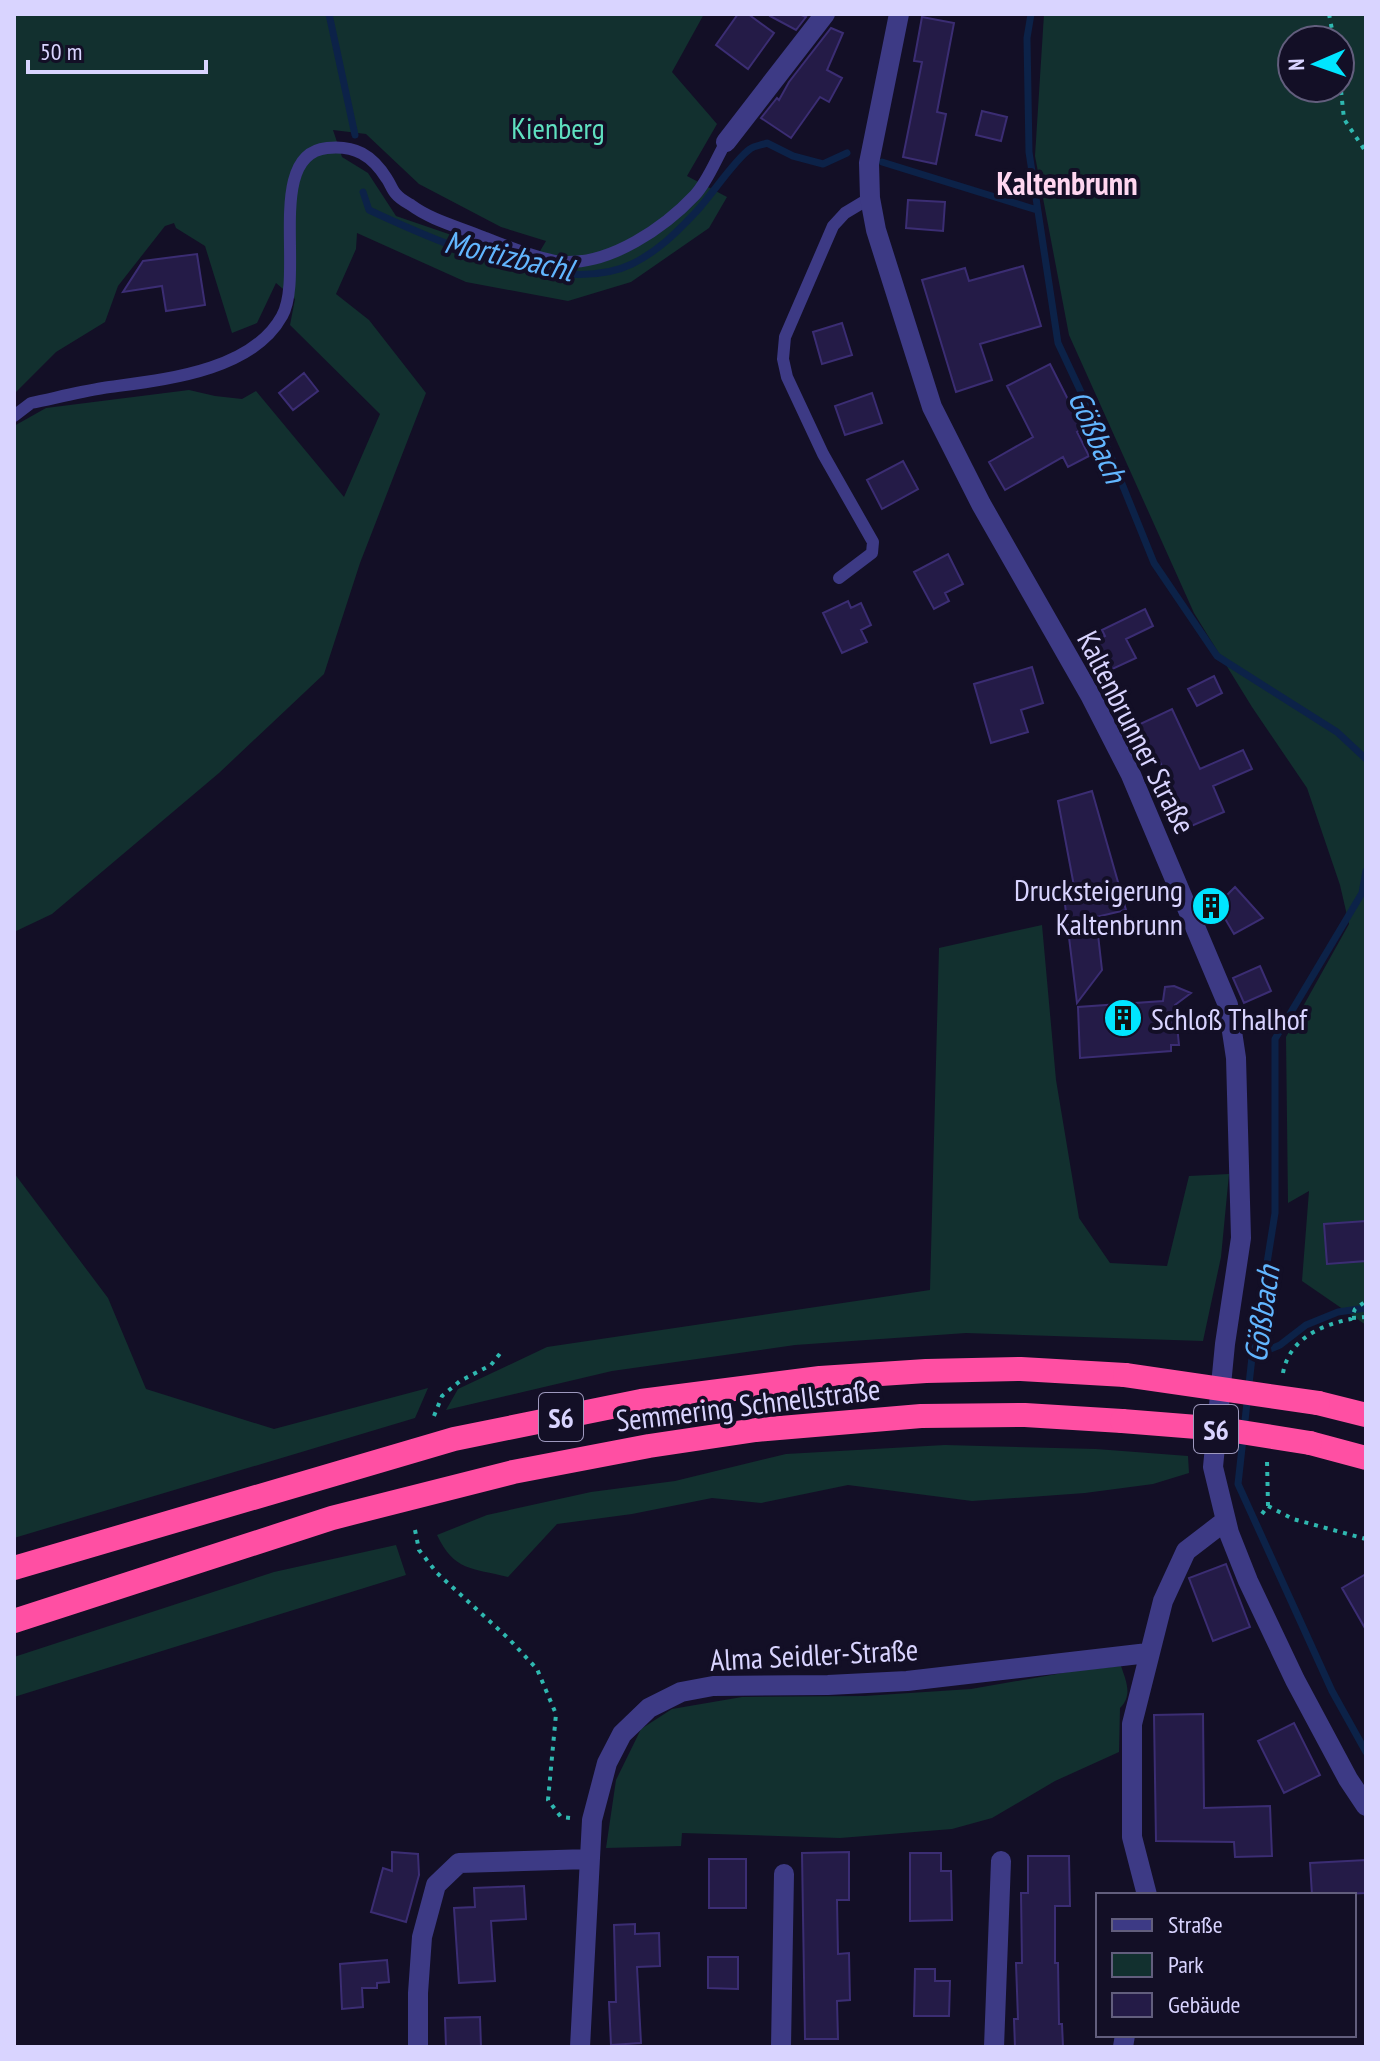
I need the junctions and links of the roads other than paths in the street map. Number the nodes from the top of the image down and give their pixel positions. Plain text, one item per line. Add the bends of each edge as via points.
1 (825, 14) edge
2 (899, 14) edge
3 (726, 142) joint
4 (870, 198) junction
5 (14, 416) edge
6 (839, 578) dead end
7 (1366, 1415) edge
8 (1366, 1458) edge
9 (1225, 1521) junction
10 (14, 1568) edge
11 (14, 1621) edge
12 (1148, 1653) junction
13 (1366, 1806) edge
14 (589, 1859) junction
15 (1001, 1861) dead end
16 (784, 1874) dead end
17 (1146, 1893) edge
18 (418, 2047) edge
19 (580, 2047) edge
20 (781, 2047) edge
21 (994, 2047) edge

1 - 3 street
2 - 4 street, Kaltenbrunner Straße via 869,163
3 - 5 lane via 697,193 640,240 604,257 563,262 504,246 417,210 396,194 374,160 362,152 323,148 294,173 289,302 272,331 251,348 190,375 31,403
4 - 6 lane via 833,226 785,337 783,359 823,454 873,542 872,553
4 - 9 street, Kaltenbrunner Straße via 932,407 1131,775 1228,1005 1236,1058 1241,1238 1213,1467
7 - 10 highway, Semmering Schnellstraße / S6, bridge via 1125,1375 1021,1369 805,1380 641,1401 454,1439
8 - 11 highway, Semmering Schnellstraße / S6, bridge via 1222,1429 1025,1415 921,1416 756,1430 513,1472 332,1518
9 - 12 street via 1186,1551 1163,1601
9 - 13 street, Kaltenbrunner Straße via 1289,1668
12 - 14 street, Alma Seidler-Straße via 907,1681 713,1686 681,1692 649,1708 622,1734 607,1763 592,1820
12 - 17 street via 1132,1724 1132,1837
14 - 18 street via 459,1863 436,1885 422,1937
14 - 19 street, Alma Seidler-Straße
15 - 21 street
16 - 20 street

